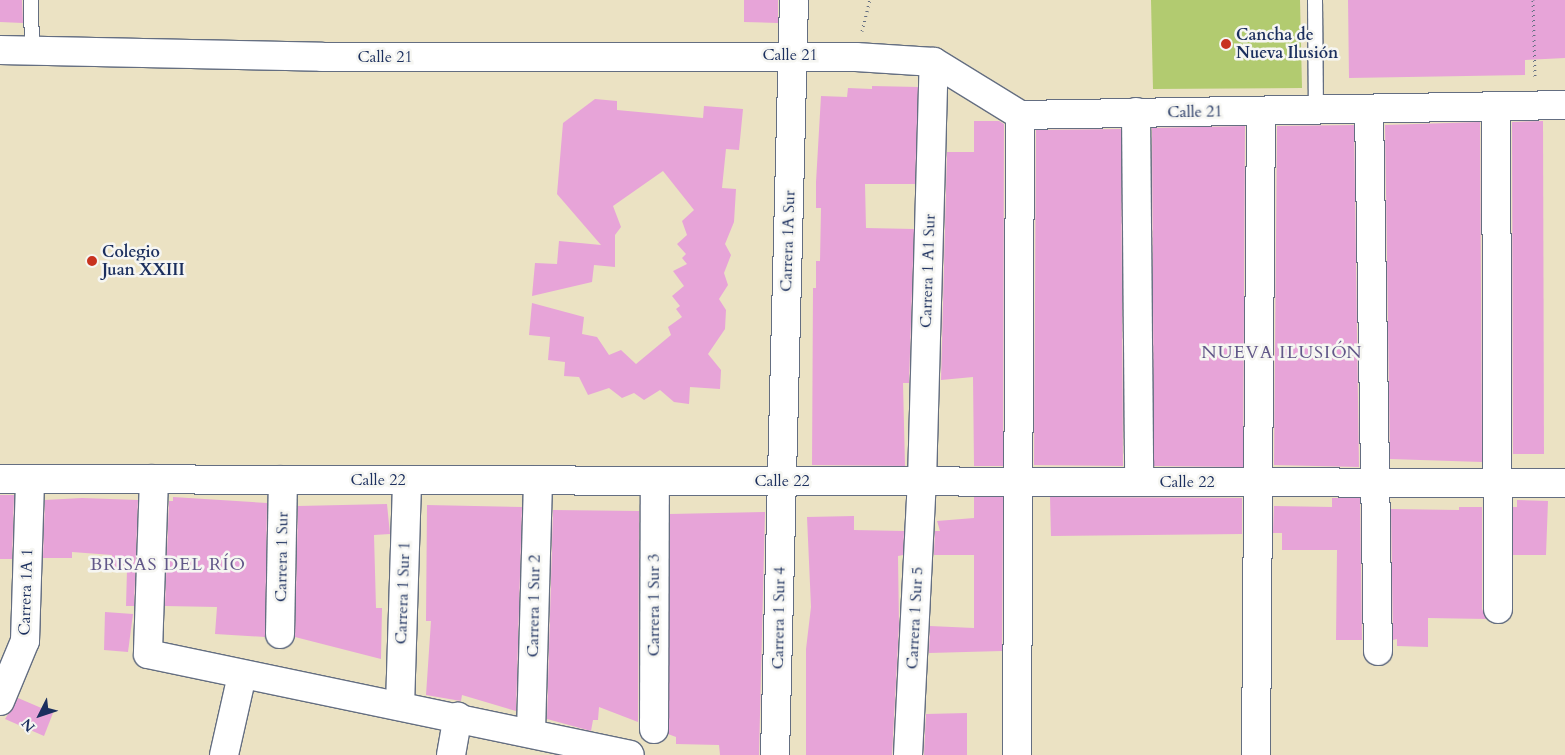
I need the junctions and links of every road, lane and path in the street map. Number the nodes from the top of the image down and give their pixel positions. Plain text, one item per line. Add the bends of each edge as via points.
1 (31, 0) edge
2 (794, 0) edge
3 (1315, 0) edge
4 (1533, 0) edge
5 (0, 50) edge
6 (32, 50) junction
7 (794, 55) junction
8 (934, 62) junction
9 (1565, 105) edge
10 (1536, 106) junction
11 (1496, 107) junction
12 (1261, 110) junction
13 (1316, 110) junction
14 (1369, 110) junction
15 (1136, 112) junction
16 (1020, 115) junction
17 (0, 479) edge
18 (30, 479) junction
19 (154, 479) junction
20 (284, 480) junction
21 (407, 480) junction
22 (538, 480) junction
23 (655, 481) junction
24 (782, 481) junction
25 (922, 481) junction
26 (1020, 482) junction
27 (1140, 482) junction
28 (1259, 482) junction
29 (1376, 482) junction
30 (1496, 483) junction
31 (1565, 483) edge
32 (1498, 609) dead end
33 (280, 634) dead end
34 (1378, 651) dead end
35 (242, 675) junction
36 (0, 701) edge
37 (400, 706) junction
38 (458, 717) junction
39 (654, 729) dead end
40 (531, 732) junction
41 (224, 755) edge
42 (451, 755) edge
43 (630, 755) edge
44 (775, 755) edge
45 (908, 755) edge
46 (1017, 755) edge
47 (1256, 755) edge

1 - 6 lane
2 - 7 street, Carrera 1A Sur
3 - 13 lane
4 - 10 path
5 - 6 street, Calle 21
6 - 7 street, Calle 21 via 322,57
7 - 8 street, Calle 21
7 - 24 street, Carrera 1A Sur
8 - 16 street, Calle 21
8 - 25 street, Carrera 1 A1 Sur
9 - 10 street, Calle 21
10 - 11 street, Calle 21
11 - 14 street, Calle 21
11 - 30 street
12 - 13 street, Calle 21
12 - 15 street, Calle 21
12 - 28 street
13 - 14 street, Calle 21
14 - 29 street
15 - 16 street, Calle 21
15 - 27 street
16 - 26 street
17 - 18 street, Calle 22
18 - 19 street, Calle 22
18 - 36 street, Carrera 1A 1 via 25,641
19 - 20 street, Calle 22
19 - 35 street via 148,654
20 - 21 street, Calle 22
20 - 33 street, Carrera 1 Sur
21 - 22 street, Calle 22
21 - 37 street, Carrera 1 Sur 1
22 - 23 street, Calle 22
22 - 40 street, Carrera 1 Sur 2
23 - 24 street, Calle 22
23 - 39 street, Carrera 1 Sur 3
24 - 25 street, Calle 22
24 - 44 street, Carrera 1 Sur 4
25 - 26 street, Calle 22
25 - 45 street, Carrera 1 Sur 5
26 - 27 street, Calle 22
26 - 46 street
27 - 28 street, Calle 22
28 - 29 street, Calle 22
28 - 47 street
29 - 30 street, Calle 22
29 - 34 street
30 - 31 street, Calle 22
30 - 32 street
35 - 37 street
35 - 41 street
37 - 38 street
38 - 40 street
38 - 42 street
40 - 43 street

